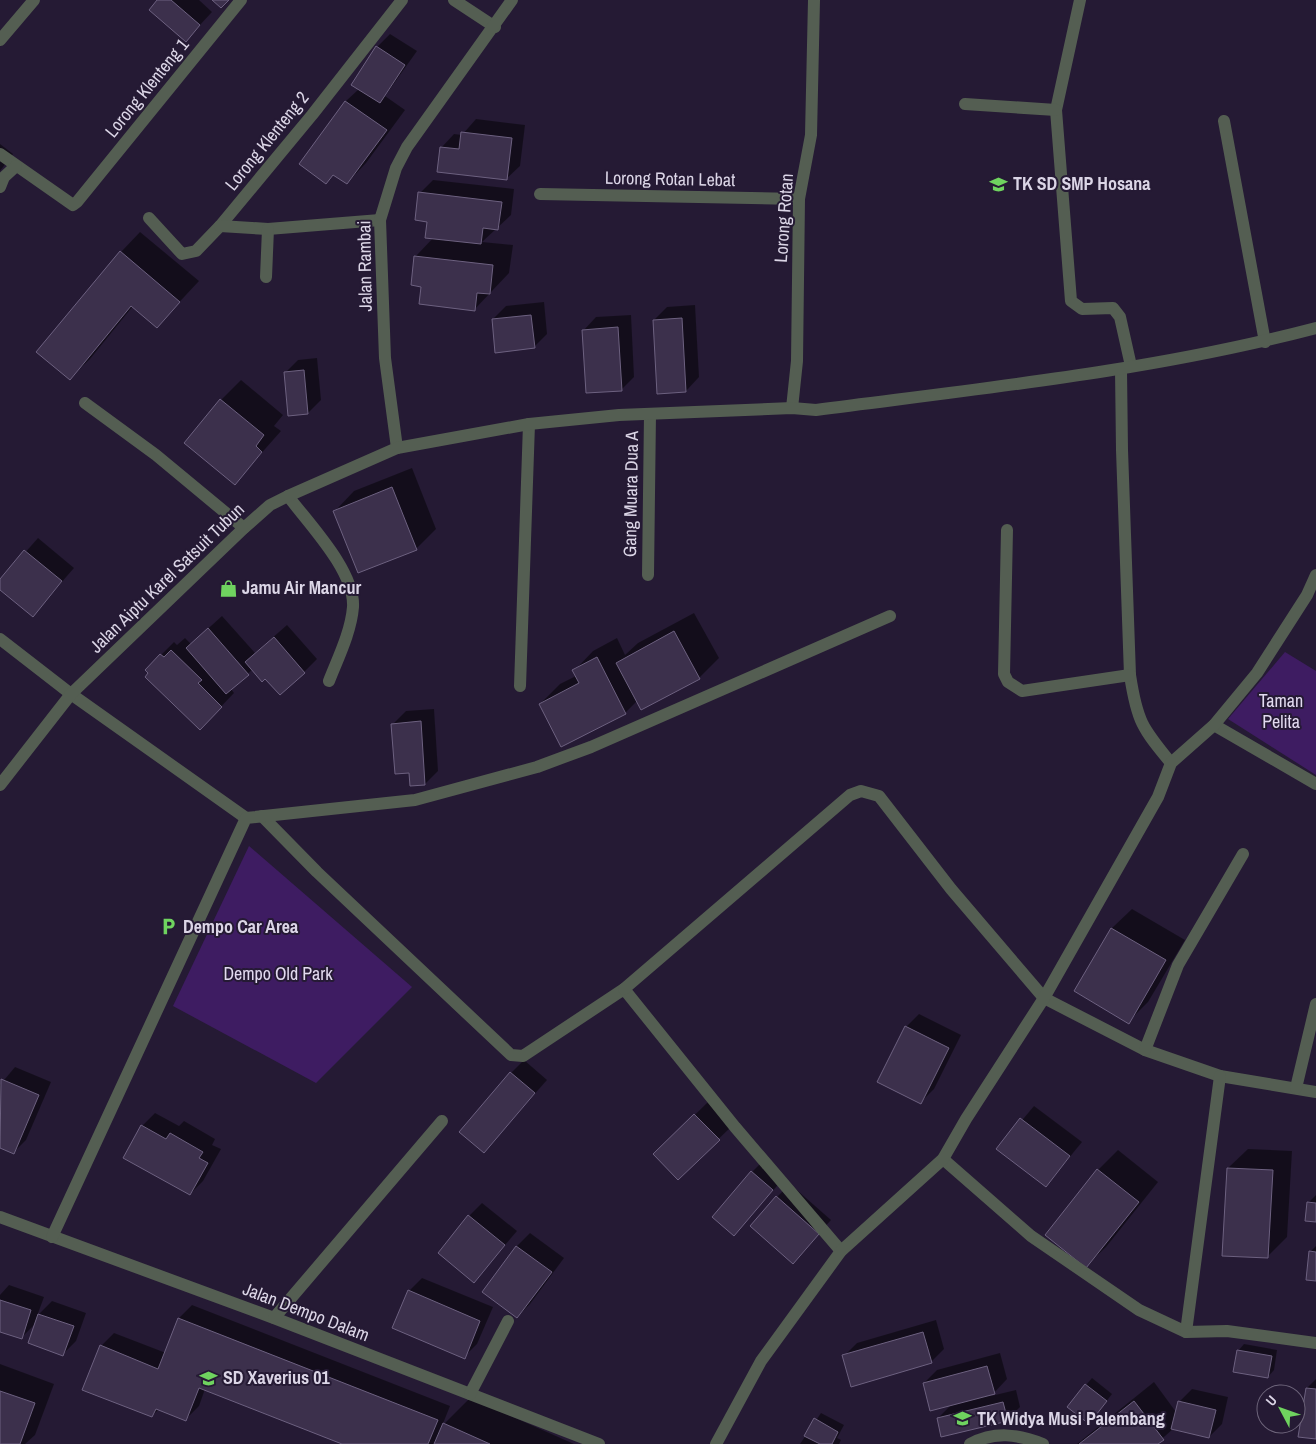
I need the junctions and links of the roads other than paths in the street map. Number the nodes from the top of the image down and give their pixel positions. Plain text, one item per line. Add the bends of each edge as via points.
1 (34, 0) edge
2 (242, 0) edge
3 (402, 0) edge
4 (454, 0) edge
5 (512, 0) edge
6 (814, 0) edge
7 (1080, 0) edge
8 (495, 26) junction
9 (0, 40) edge
10 (965, 104) dead end
11 (1056, 110) junction
12 (1224, 121) dead end
13 (0, 154) edge
14 (16, 166) junction
15 (0, 187) edge
16 (540, 194) dead end
17 (800, 199) junction
18 (149, 218) dead end
19 (380, 220) junction
20 (220, 226) junction
21 (268, 229) junction
22 (266, 277) dead end
23 (1316, 328) edge
24 (1265, 342) junction
25 (1126, 368) junction
26 (84, 403) dead end
27 (792, 408) junction
28 (650, 414) junction
29 (529, 424) junction
30 (397, 448) junction
31 (288, 496) junction
32 (244, 528) junction
33 (1007, 530) dead end
34 (648, 574) dead end
35 (1316, 575) edge
36 (890, 616) dead end
37 (0, 639) edge
38 (1130, 675) junction
39 (329, 681) dead end
40 (520, 686) dead end
41 (71, 694) junction
42 (1214, 724) junction
43 (1171, 763) junction
44 (1316, 784) edge
45 (0, 785) edge
46 (262, 816) junction
47 (246, 818) junction
48 (1243, 854) dead end
49 (624, 988) junction
50 (1044, 998) junction
51 (1316, 1004) edge
52 (1145, 1050) junction
53 (1220, 1076) junction
54 (1296, 1088) junction
55 (1316, 1092) edge
56 (442, 1121) dead end
57 (944, 1159) junction
58 (0, 1217) edge
59 (52, 1237) junction
60 (841, 1251) junction
61 (274, 1318) junction
62 (508, 1321) dead end
63 (1186, 1332) junction
64 (1316, 1343) edge
65 (470, 1394) junction
66 (599, 1444) edge
67 (716, 1444) edge
68 (970, 1444) edge
69 (1043, 1444) edge

1 - 9 street
2 - 14 street, Lorong Klenteng 1 via 73,205
3 - 20 street, Lorong Klenteng 2
4 - 8 street
5 - 8 street, Jalan Rambai
6 - 17 street, Lorong Rotan via 810,135
7 - 11 street
8 - 19 street, Jalan Rambai via 407,147 396,168
10 - 11 street
11 - 25 street via 1071,301 1082,309 1113,308 1117,311
12 - 24 street
13 - 14 street
14 - 15 street via 4,177
16 - 17 street, Lorong Rotan Lebat
17 - 27 street, Lorong Rotan via 797,361
18 - 20 street, Lorong Klenteng 2 via 182,254 196,251
19 - 21 street
19 - 30 street, Jalan Rambai via 385,358
20 - 21 street
21 - 22 street
23 - 24 street, Jalan Aiptu Karel Satsuit Tubun
24 - 25 street, Jalan Aiptu Karel Satsuit Tubun
25 - 27 street, Jalan Aiptu Karel Satsuit Tubun via 816,410
25 - 38 street via 1122,450
26 - 32 street via 156,456
27 - 28 street, Jalan Aiptu Karel Satsuit Tubun
28 - 29 street, Jalan Aiptu Karel Satsuit Tubun
28 - 34 street, Gang Muara Dua A
29 - 30 street, Jalan Aiptu Karel Satsuit Tubun
29 - 40 street
30 - 31 street, Jalan Aiptu Karel Satsuit Tubun
31 - 32 street, Jalan Aiptu Karel Satsuit Tubun via 270,505
31 - 39 street via 343,570 350,591 353,607
32 - 41 street, Jalan Aiptu Karel Satsuit Tubun
33 - 38 street via 1004,674 1008,682 1022,691
35 - 42 street via 1257,673
36 - 46 street via 600,743 537,767 415,800
37 - 41 street
38 - 43 street via 1135,706 1144,731
41 - 45 street, Jalan Aiptu Karel Satsuit Tubun
41 - 47 street
42 - 43 street
42 - 44 street
43 - 50 street via 1158,797
46 - 47 street
46 - 49 street via 511,1055 523,1056
47 - 59 street
48 - 52 street via 1178,965
49 - 50 street via 850,795 861,791 878,796 951,889
49 - 60 street via 735,1127
50 - 52 street
50 - 57 street
51 - 54 street
52 - 53 street
53 - 54 street
53 - 63 street
54 - 55 street
56 - 61 street
57 - 60 street
57 - 63 street via 1031,1236 1139,1310
58 - 59 street, Jalan Dempo Dalam
59 - 61 street, Jalan Dempo Dalam
60 - 67 street via 761,1361
61 - 65 street, Jalan Dempo Dalam
62 - 65 street
63 - 64 street via 1227,1331
65 - 66 street, Jalan Dempo Dalam
68 - 69 street via 985,1436 1020,1436

